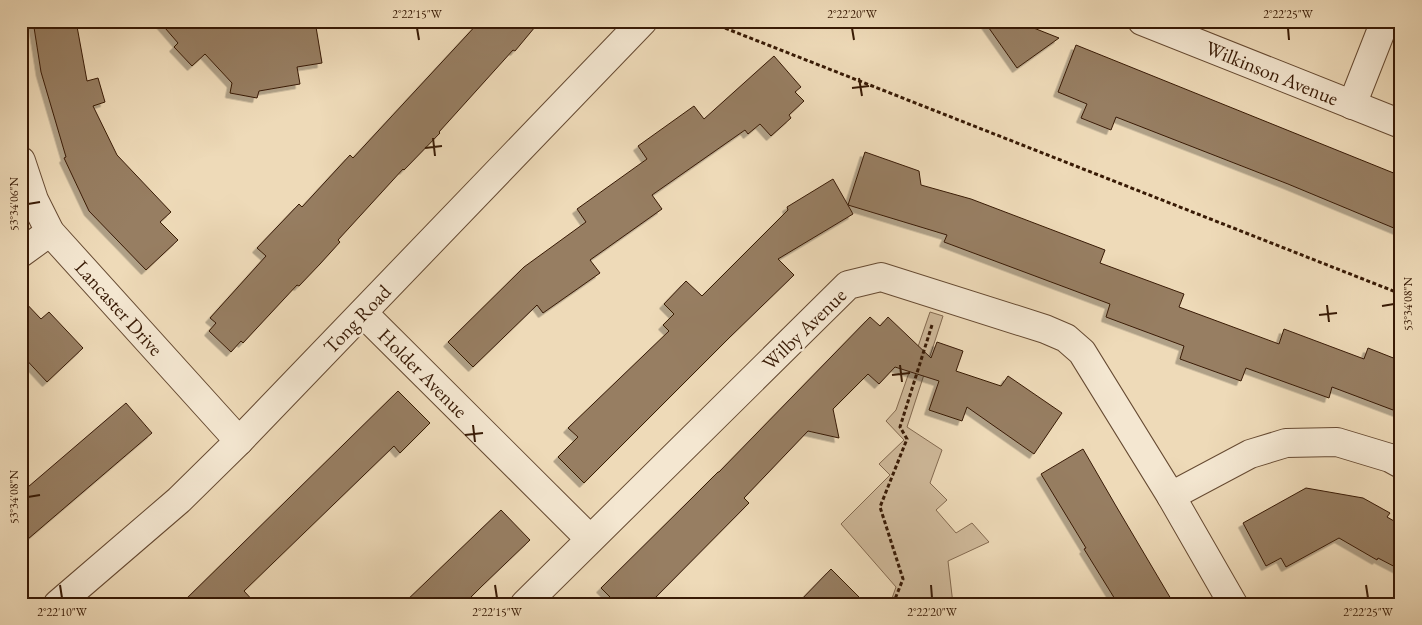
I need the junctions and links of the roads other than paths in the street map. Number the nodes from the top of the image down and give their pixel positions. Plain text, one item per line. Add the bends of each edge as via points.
1 (643, 21) edge
2 (1142, 21) edge
3 (1385, 21) edge
4 (1352, 105) junction
5 (1401, 124) edge
6 (21, 161) edge
7 (50, 232) junction
8 (21, 253) edge
9 (363, 313) junction
10 (239, 441) junction
11 (1401, 464) edge
12 (1171, 496) junction
13 (590, 539) junction
14 (58, 604) edge
15 (525, 604) edge
16 (1233, 604) edge

1 - 9 street, Tong Road
2 - 4 street, Wilkinson Avenue
3 - 4 street
4 - 5 street, Wilkinson Avenue
6 - 7 street, Lancaster Drive via 34,200
7 - 8 street
7 - 10 street, Lancaster Drive
9 - 10 street, Tong Road
9 - 13 street, Holder Avenue
10 - 14 street, Tong Road via 178,500
11 - 12 street via 1337,442 1286,442 1250,454
12 - 13 street, Wilby Avenue via 1082,352 1066,338 881,277 848,285
12 - 16 street, Wilby Avenue
13 - 15 street, Wilby Avenue

